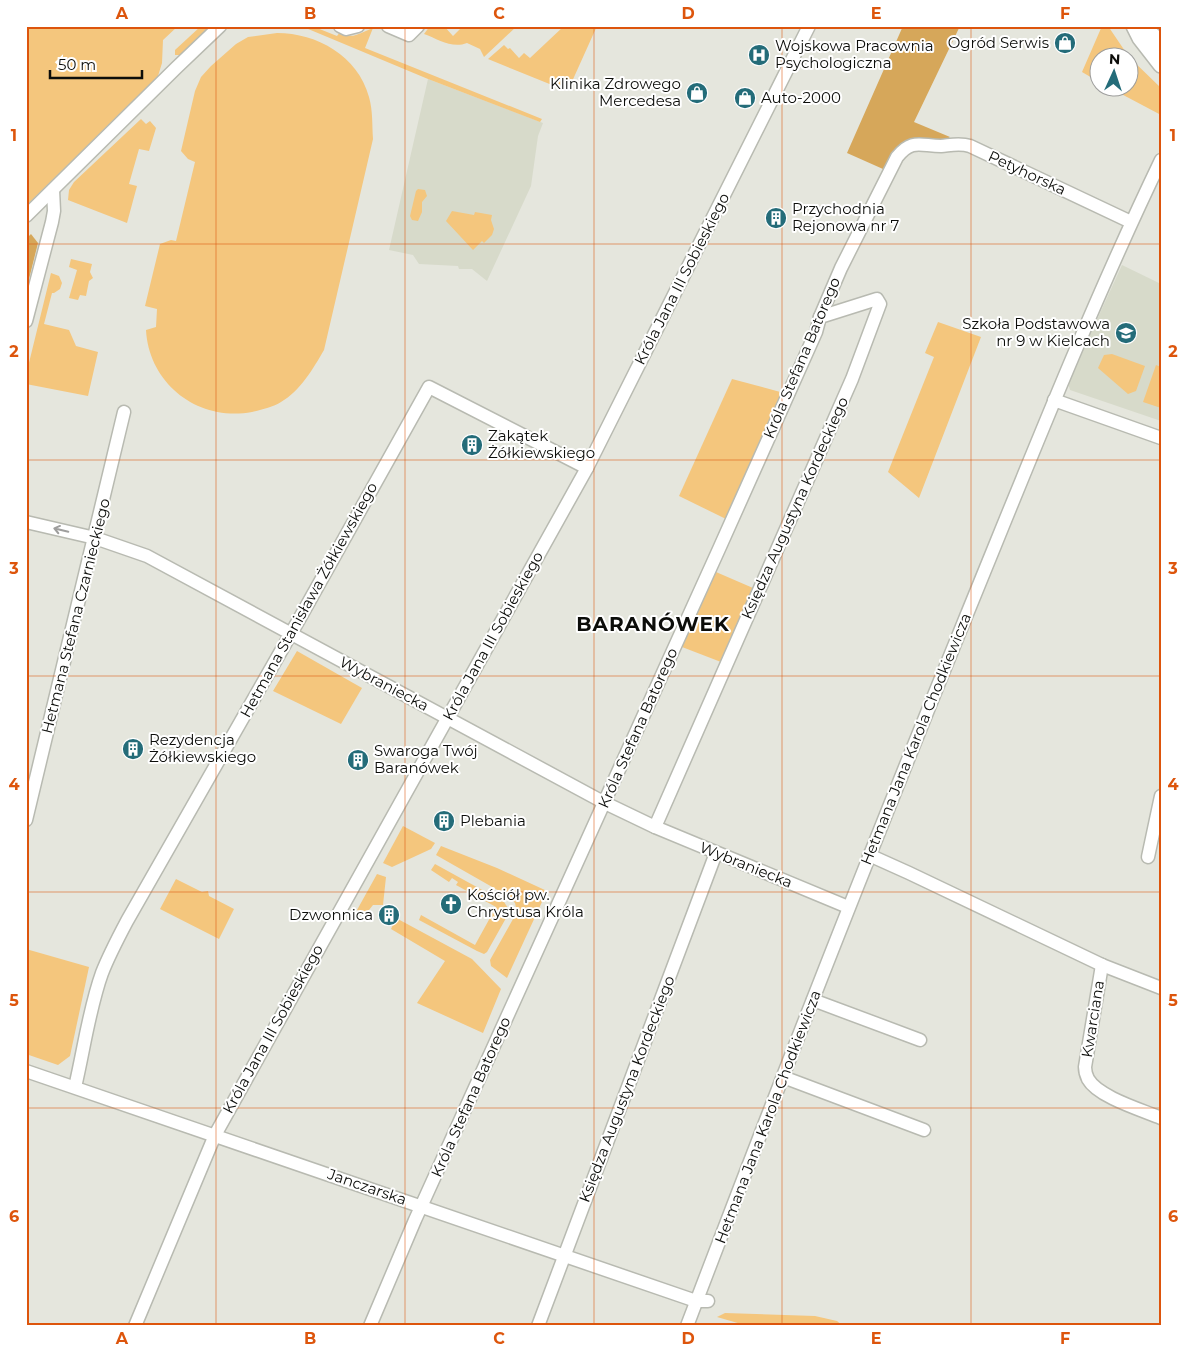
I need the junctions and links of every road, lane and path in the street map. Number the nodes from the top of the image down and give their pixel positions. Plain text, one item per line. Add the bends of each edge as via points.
1 (220, 26) edge
2 (340, 26) edge
3 (358, 26) edge
4 (388, 26) edge
5 (418, 26) edge
6 (1134, 26) edge
7 (1138, 26) edge
8 (803, 29) edge
9 (1161, 42) edge
10 (1161, 65) edge
11 (919, 143) joint
12 (1161, 160) edge
13 (54, 190) junction
14 (26, 216) edge
15 (1131, 222) junction
16 (820, 317) junction
17 (26, 321) edge
18 (1054, 400) junction
19 (124, 412) dead end
20 (1161, 438) edge
21 (587, 468) junction
22 (26, 522) edge
23 (95, 538) junction
24 (291, 634) junction
25 (447, 718) junction
26 (1161, 796) edge
27 (605, 803) junction
28 (26, 820) edge
29 (655, 827) junction
30 (716, 853) junction
31 (869, 855) junction
32 (1148, 857) dead end
33 (848, 907) junction
34 (1102, 965) junction
35 (1161, 988) edge
36 (813, 1000) junction
37 (920, 1040) dead end
38 (26, 1071) edge
39 (783, 1077) junction
40 (75, 1086) junction
41 (1161, 1118) edge
42 (924, 1130) dead end
43 (215, 1135) junction
44 (422, 1206) junction
45 (565, 1255) junction
46 (702, 1301) junction
47 (135, 1326) edge
48 (370, 1326) edge
49 (538, 1326) edge
50 (687, 1326) edge

1 - 13 street
2 - 3 street via 346,29
4 - 5 street via 409,35
6 - 10 main road
7 - 9 main road
8 - 21 street, Króla Jana III Sobieskiego
11 - 15 street, Petyhorska via 970,146
11 - 16 street, Króla Stefana Batorego via 903,150 897,157
12 - 15 street, Hetmana Jana Karola Chodkiewicza
13 - 14 street
13 - 17 street via 52,222
15 - 18 street, Hetmana Jana Karola Chodkiewicza
16 - 27 street, Króla Stefana Batorego
16 - 29 street, Księdza Augustyna Kordeckiego via 878,299 880,304 852,379
18 - 20 street
18 - 31 street, Hetmana Jana Karola Chodkiewicza
19 - 23 street, Hetmana Stefana Czarnieckiego
21 - 24 street, Hetmana Stanisława Żółkiewskiego via 429,387
21 - 25 street, Króla Jana III Sobieskiego
23 -> 22 street, Wybraniecka
23 - 24 street, Wybraniecka via 147,556
23 - 28 street, Hetmana Stefana Czarnieckiego
24 - 25 street, Wybraniecka
24 - 40 street, Hetmana Stanisława Żółkiewskiego via 110,955 95,997
25 - 27 street, Wybraniecka
25 - 43 street, Króla Jana III Sobieskiego
26 - 32 street
27 - 29 street, Wybraniecka
27 - 44 street, Króla Stefana Batorego
29 - 30 street, Wybraniecka
30 - 33 street, Wybraniecka
30 - 45 street, Księdza Augustyna Kordeckiego
31 - 33 street, Hetmana Jana Karola Chodkiewicza
31 - 34 street
33 - 36 street, Hetmana Jana Karola Chodkiewicza
34 - 35 street
34 - 41 street, Kwarciana via 1085,1067 1088,1079 1098,1090
36 - 37 street
36 - 39 street, Hetmana Jana Karola Chodkiewicza
38 - 40 street, Janczarska
39 - 42 street
39 - 46 street, Hetmana Jana Karola Chodkiewicza
40 - 43 street, Janczarska
43 - 44 street, Janczarska
43 - 47 street, Króla Jana III Sobieskiego
44 - 45 street, Janczarska
44 - 48 street, Króla Stefana Batorego
45 - 46 street, Janczarska
45 - 49 street, Księdza Augustyna Kordeckiego
46 - 50 street, Hetmana Jana Karola Chodkiewicza

